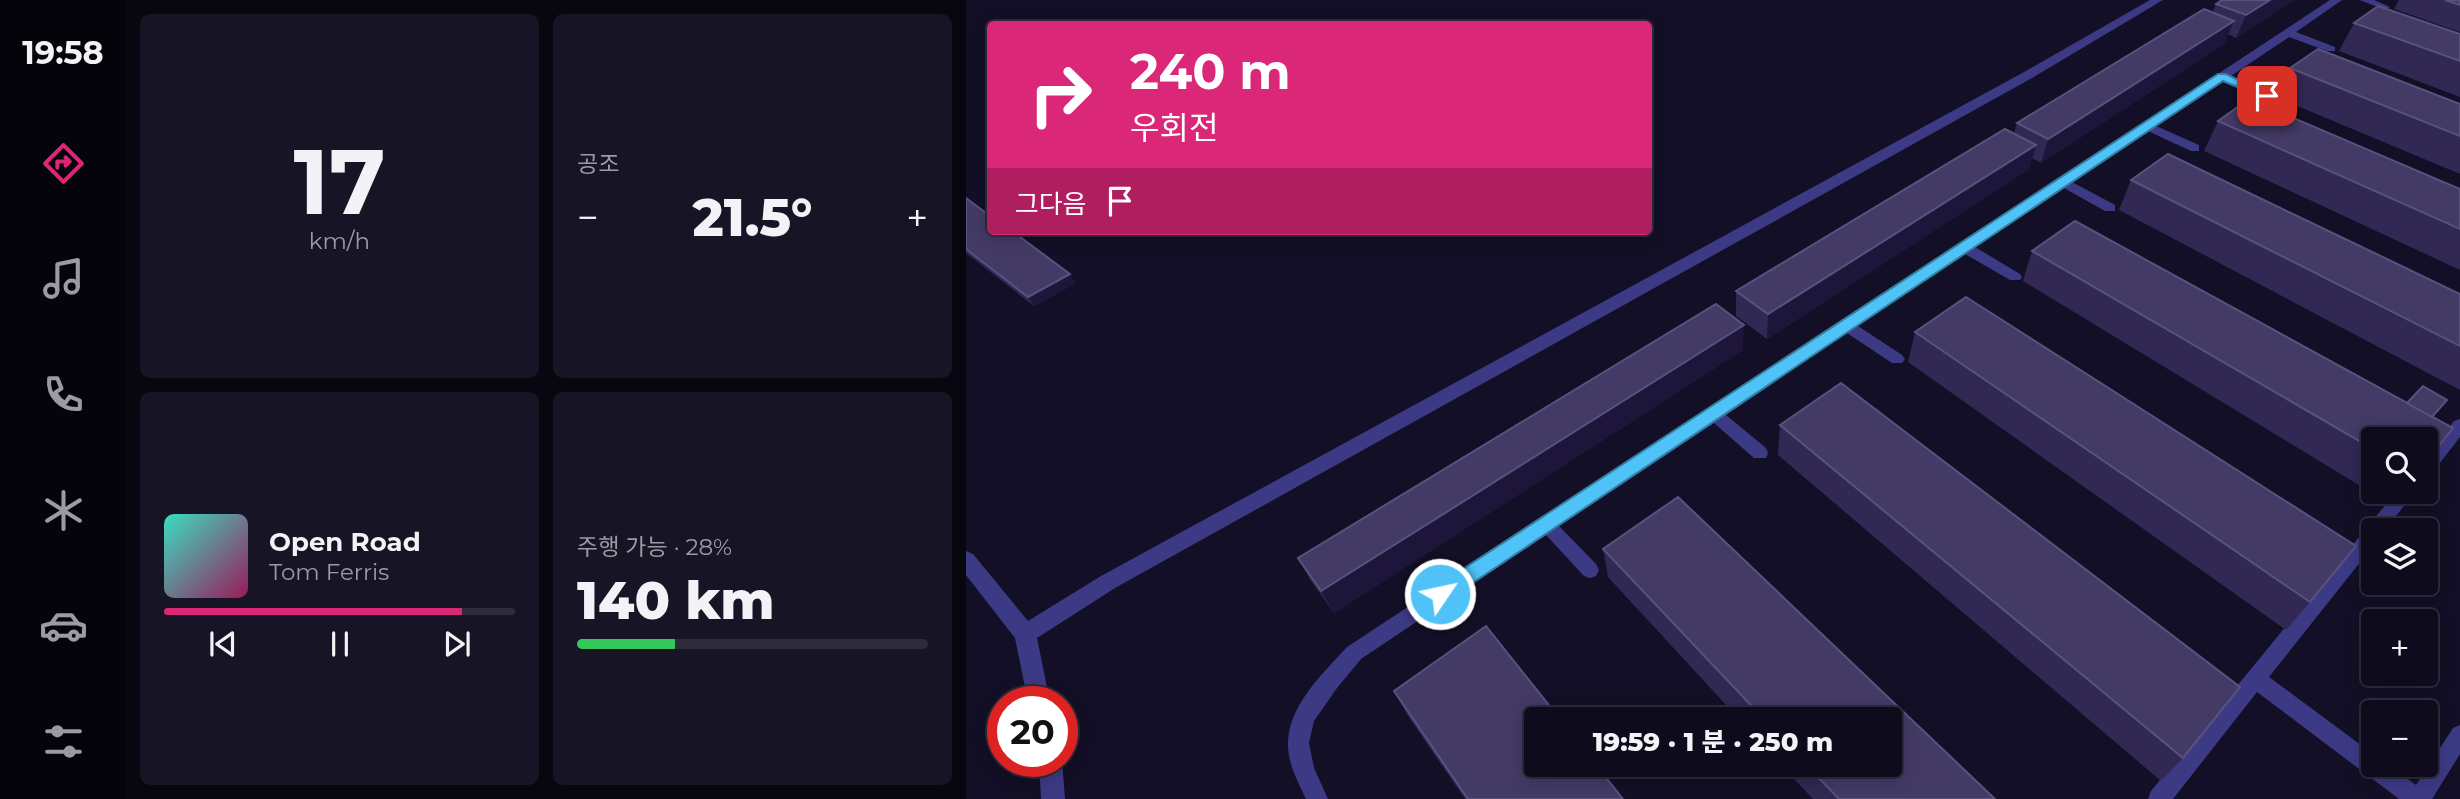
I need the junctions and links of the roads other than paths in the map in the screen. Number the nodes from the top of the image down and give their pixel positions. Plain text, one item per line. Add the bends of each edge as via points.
1 (2158, 0) edge
2 (2337, 0) edge
3 (2365, 0) edge
4 (2385, 7) edge
5 (2288, 33) junction
6 (2331, 49) dead end
7 (2222, 76) junction
8 (2267, 96) dead end
9 (2147, 126) junction
10 (2195, 148) dead end
11 (2062, 183) junction
12 (2110, 208) dead end
13 (1964, 247) junction
14 (2015, 277) dead end
15 (1846, 325) junction
16 (1897, 359) dead end
17 (1713, 413) junction
18 (2460, 425) edge
19 (1760, 453) dead end
20 (2438, 453) edge
21 (2396, 504) edge
22 (2385, 518) edge
23 (1546, 524) junction
24 (2361, 547) edge
25 (966, 561) edge
26 (1590, 570) dead end
27 (1025, 634) junction
28 (2255, 679) junction
29 (1036, 686) edge
30 (2460, 735) edge
31 (1052, 777) edge
32 (1053, 799) edge
33 (1317, 799) edge
34 (2158, 799) edge
35 (2418, 799) edge

1 - 27 street via 1108,582
2 - 5 lane
3 - 4 lane
5 - 6 lane
5 - 7 lane
7 - 8 lane
7 - 9 lane
9 - 10 lane
9 - 11 lane
11 - 12 lane
11 - 13 lane
13 - 14 lane
13 - 15 lane
15 - 16 lane
15 - 17 lane
17 - 19 lane
17 - 23 lane
18 - 20 lane
21 - 22 lane
23 - 26 lane
23 - 33 lane via 1354,653 1318,696 1298,737 1305,776
24 - 28 lane
25 - 27 street
27 - 29 street
28 - 34 lane
28 - 35 lane
30 - 35 lane
31 - 32 street

